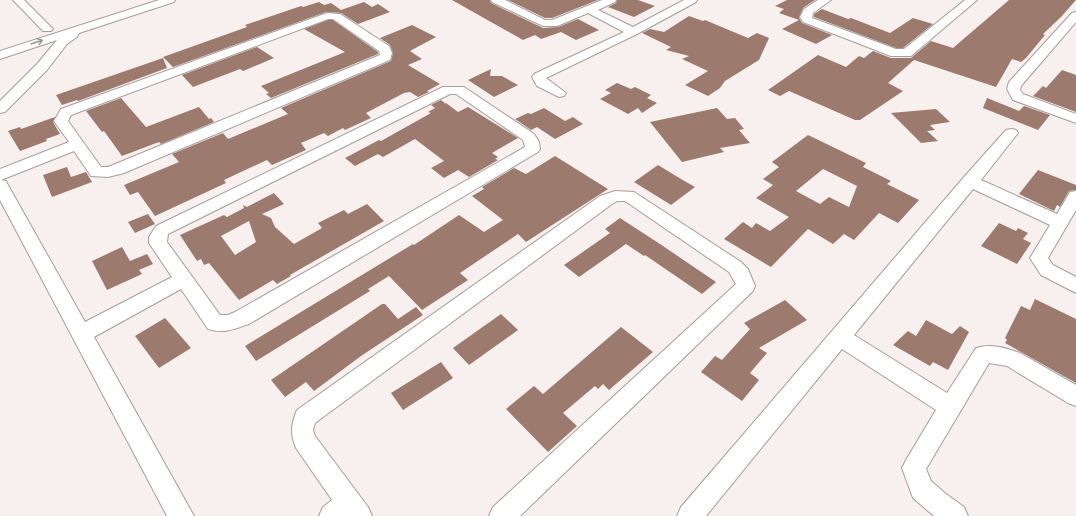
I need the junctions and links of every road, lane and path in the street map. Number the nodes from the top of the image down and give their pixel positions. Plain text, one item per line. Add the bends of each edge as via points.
1 (144, 0) edge
2 (170, 0) edge
3 (496, 0) edge
4 (612, 0) edge
5 (692, 0) edge
6 (826, 0) edge
7 (972, 0) edge
8 (24, 2) edge
9 (590, 10) junction
10 (1076, 15) edge
11 (80, 28) junction
12 (47, 29) junction
13 (633, 32) junction
14 (2, 50) edge
15 (46, 61) junction
16 (559, 93) dead end
17 (0, 109) edge
18 (1076, 119) edge
19 (1010, 133) dead end
20 (78, 144) junction
21 (0, 175) edge
22 (970, 181) junction
23 (0, 185) edge
24 (1076, 196) edge
25 (1060, 223) junction
26 (184, 278) junction
27 (1076, 286) edge
28 (81, 334) junction
29 (840, 337) junction
30 (1076, 396) edge
31 (950, 407) junction
32 (347, 511) edge
33 (181, 516) edge
34 (502, 516) edge
35 (690, 516) edge
36 (955, 516) edge

1 - 12 street
2 - 11 street
3 - 9 street via 543,23 553,24
4 - 9 street
5 - 13 street
6 - 7 street via 808,11 807,20 902,54 907,54
8 - 12 street
9 - 13 street
10 - 18 street via 1014,85 1014,93 1018,97
14 -> 11 street
11 - 15 street via 63,41
12 - 14 street
13 - 16 street via 539,77 542,83
14 - 15 street
15 - 17 street
19 - 22 street
20 - 20 street via 62,121 66,112 320,18 336,16 385,49 386,58 119,169 97,172
20 - 21 street
22 - 25 street
22 - 29 street
23 - 28 street
24 - 25 street
25 - 27 street via 1039,258 1047,270
26 - 26 street via 158,243 162,230 440,93 459,90 529,137 532,142 533,149 242,318 229,323 215,323
26 - 28 street
28 - 33 street
29 - 31 street
29 - 35 street
30 - 31 street via 1013,359 983,354
31 - 36 street via 914,468 922,489
32 - 34 street via 304,440 302,430 305,417 606,200 615,196 628,196 735,267 746,286

